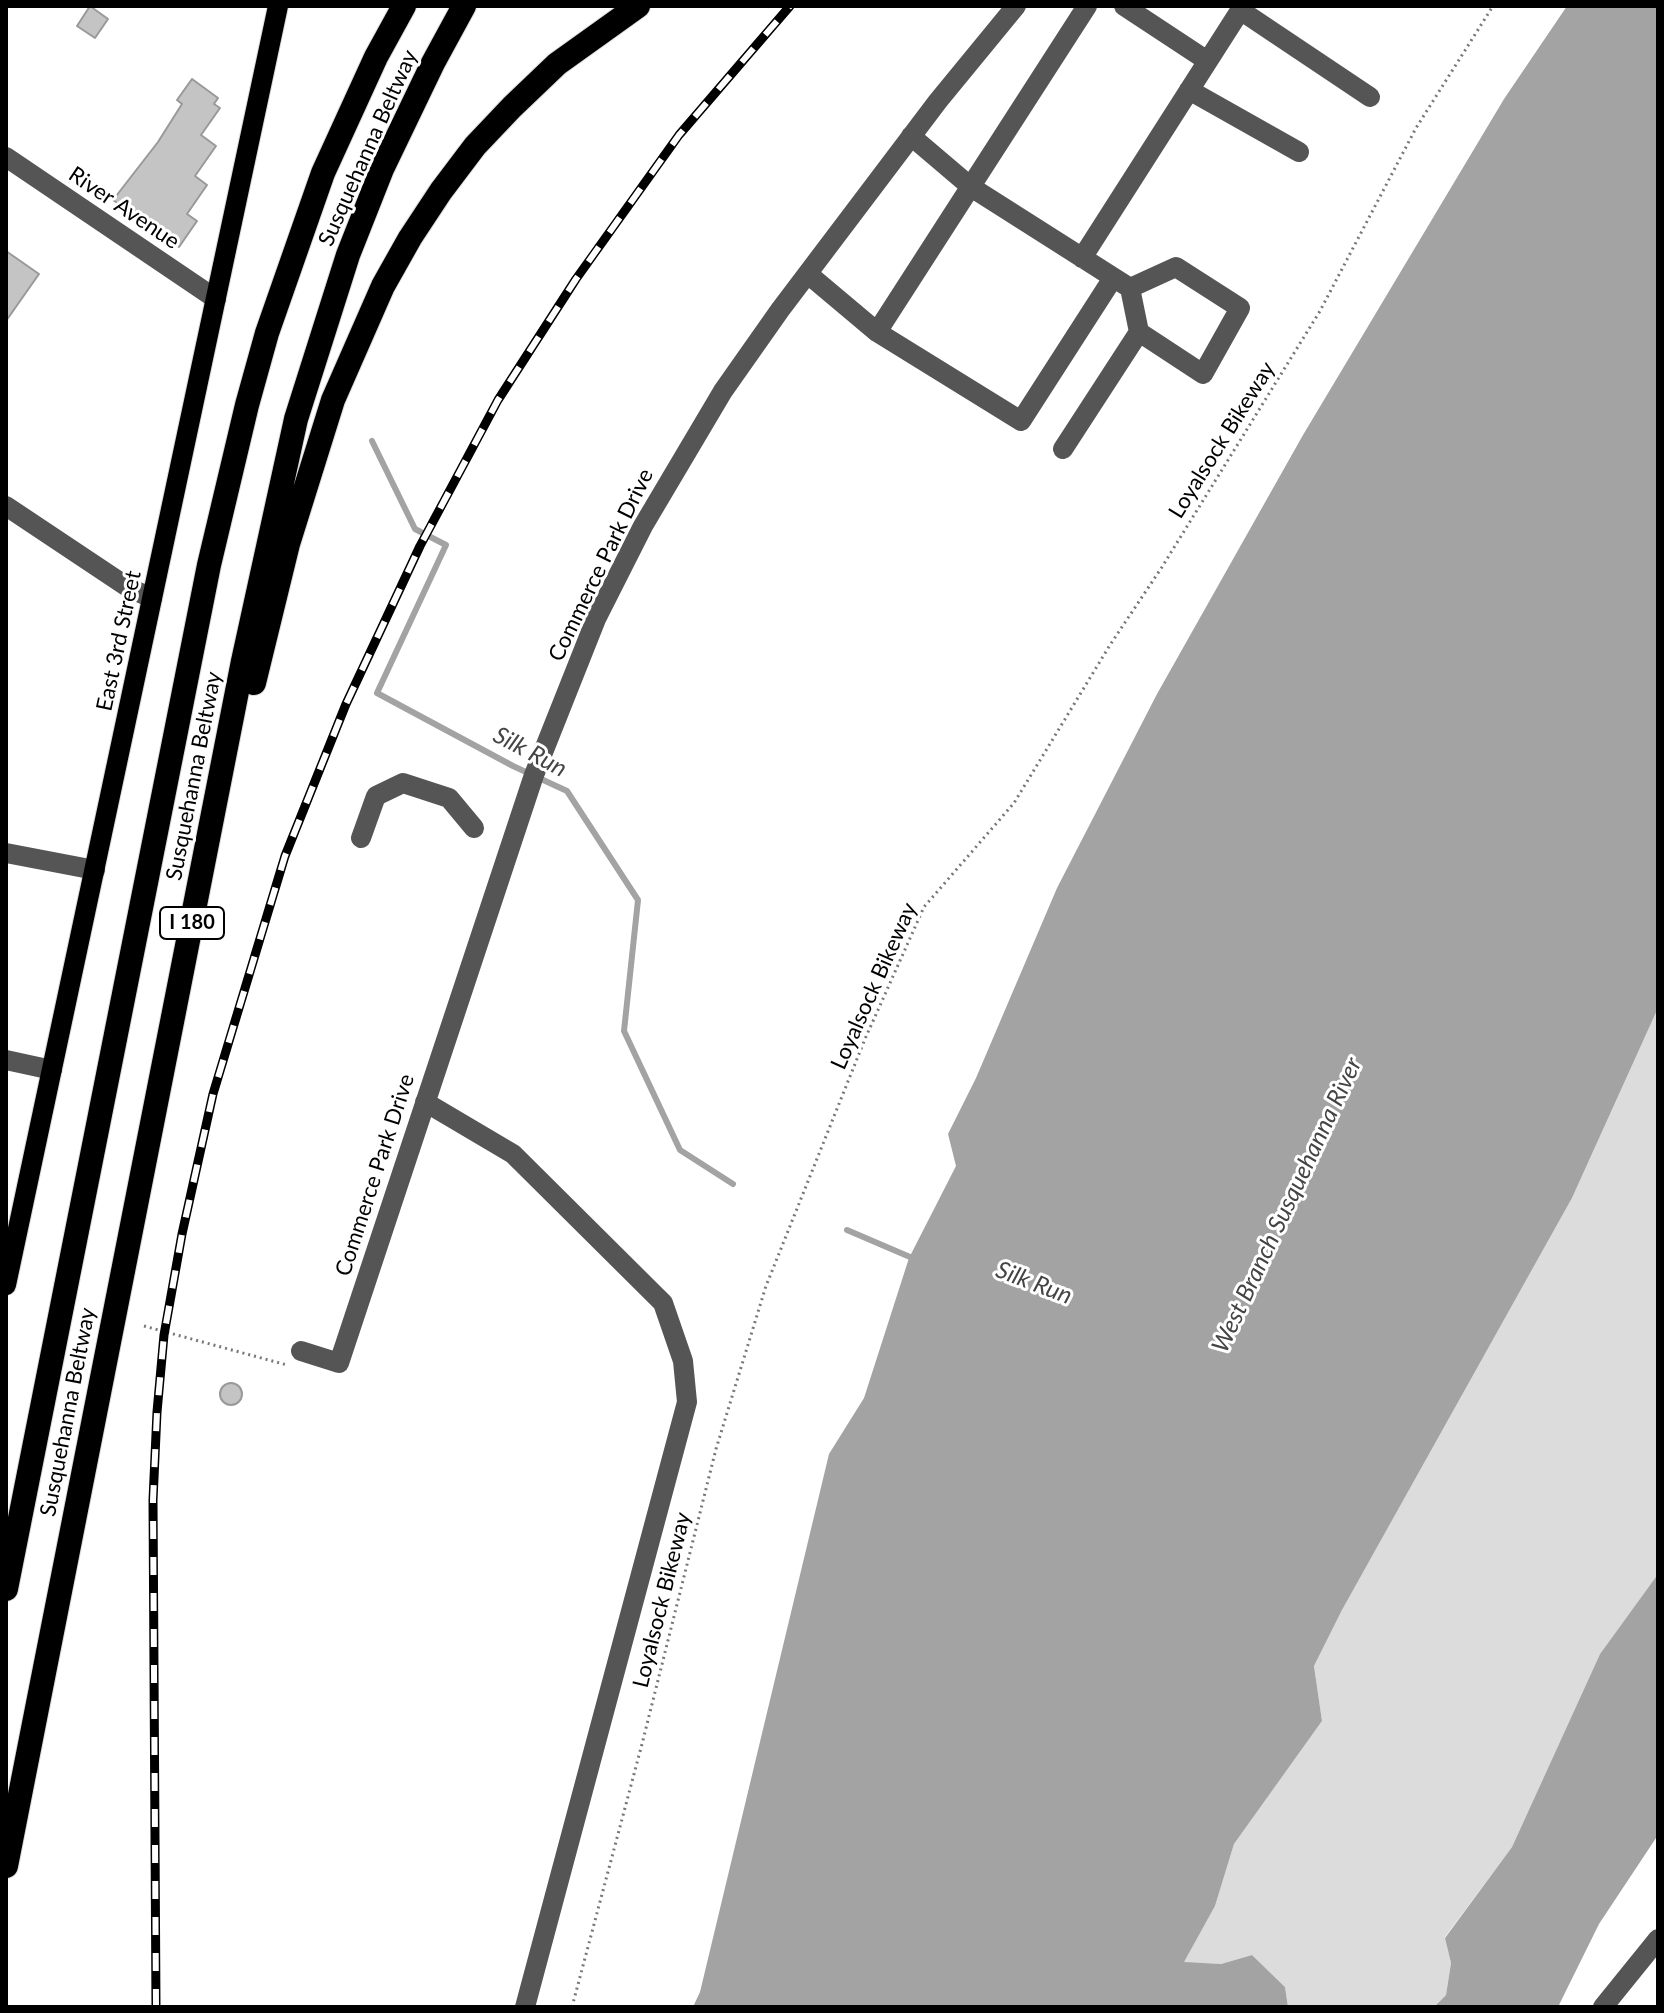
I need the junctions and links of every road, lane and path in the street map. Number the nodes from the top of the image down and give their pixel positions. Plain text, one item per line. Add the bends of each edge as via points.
1 (278, 6) edge
2 (394, 6) edge
3 (404, 6) edge
4 (464, 6) edge
5 (638, 6) edge
6 (1016, 6) edge
7 (1087, 6) edge
8 (1124, 6) edge
9 (1493, 6) edge
10 (1241, 8) edge
11 (1206, 60) junction
12 (1189, 90) junction
13 (1370, 97) dead end
14 (344, 125) junction
15 (911, 136) junction
16 (1299, 152) dead end
17 (6, 157) edge
18 (971, 187) junction
19 (1082, 258) junction
20 (808, 274) junction
21 (1122, 283) junction
22 (216, 299) junction
23 (877, 332) junction
24 (1139, 332) junction
25 (1063, 449) dead end
26 (6, 506) edge
27 (152, 598) junction
28 (474, 828) dead end
29 (361, 838) dead end
30 (6, 853) edge
31 (95, 870) junction
32 (198, 894) junction
33 (6, 1060) edge
34 (52, 1070) junction
35 (425, 1102) junction
36 (7, 1276) edge
37 (144, 1326) dead end
38 (298, 1359) joint
39 (6, 1589) edge
40 (6, 1866) edge
41 (1658, 1939) edge
42 (525, 2007) edge
43 (572, 2007) edge
44 (1603, 2007) edge

1 - 22 main road, East 3rd Street
2 - 14 highway
3 - 14 highway, Susquehanna Beltway / I 180
4 - 32 highway, Susquehanna Beltway / I 180 via 382,169 320,335 272,522
5 - 32 highway via 557,64 493,127 441,191 383,286 313,457
6 - 15 street, Commerce Park Drive
7 - 18 street
8 - 11 street
9 - 43 path, Loyalsock Bikeway via 1416,128 1320,311 1014,803 924,907 766,1286 716,1449
10 - 11 street
10 - 13 street
11 - 12 street
12 - 16 street
12 - 19 street
14 - 39 highway, Susquehanna Beltway / I 180 via 267,333 209,565
15 - 18 street
15 - 20 street, Commerce Park Drive
17 - 22 street, River Avenue
18 - 19 street
18 - 23 street
19 - 21 street
20 - 23 street
20 - 35 street, Commerce Park Drive via 723,391 643,526 596,619 529,790
21 - 23 street via 1021,421
21 - 24 street
21 - 24 street via 1176,267 1240,308 1203,374
22 - 27 main road, East 3rd Street
24 - 25 street
26 - 27 street
27 - 31 main road, East 3rd Street
28 - 29 street via 449,798 403,783 376,796
30 - 31 street
31 - 34 main road, East 3rd Street
32 - 40 highway, Susquehanna Beltway / I 180
33 - 34 street
34 - 36 main road, East 3rd Street
35 - 38 street, Commerce Park Drive via 339,1363
35 - 42 street via 513,1154 663,1303 683,1361 687,1402
37 - 38 path
41 - 44 street

